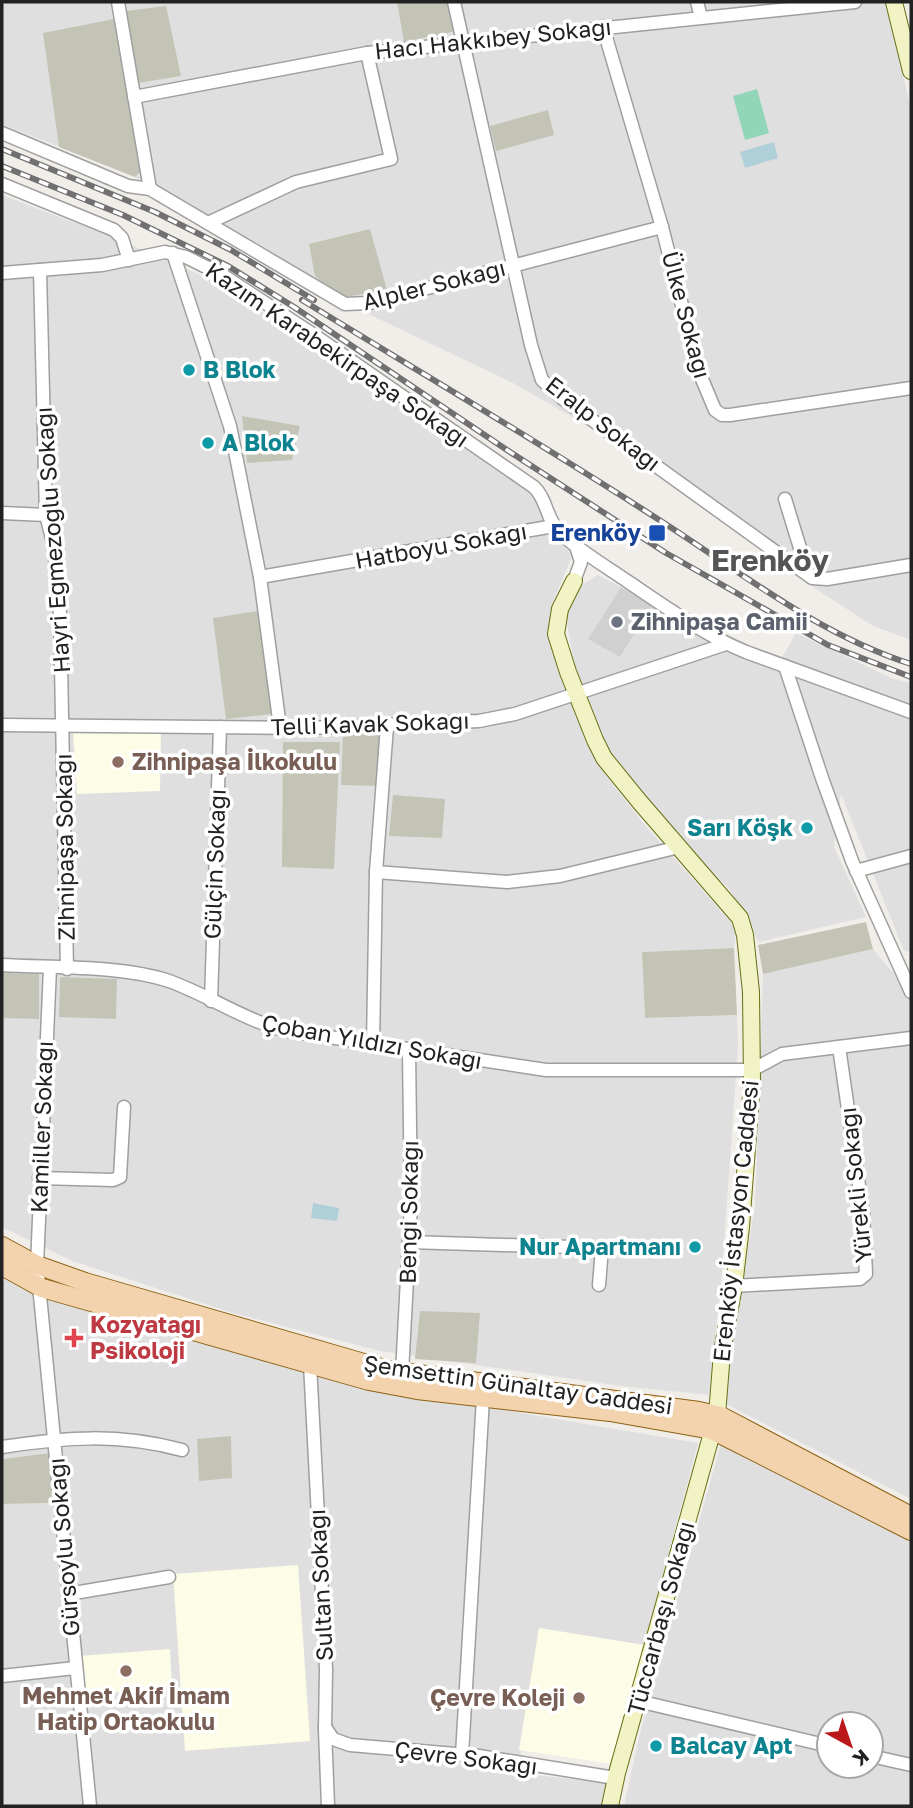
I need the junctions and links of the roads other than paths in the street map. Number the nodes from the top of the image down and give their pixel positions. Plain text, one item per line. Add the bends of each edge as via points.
1 (118, 2) edge
2 (454, 2) edge
3 (697, 2) edge
4 (855, 2) edge
5 (894, 2) edge
6 (701, 17) junction
7 (603, 27) junction
8 (463, 41) junction
9 (908, 46) edge
10 (367, 53) junction
11 (911, 71) edge
12 (134, 97) junction
13 (2, 133) edge
14 (2, 184) edge
15 (150, 189) junction
16 (208, 223) junction
17 (662, 227) junction
18 (173, 253) junction
19 (129, 260) junction
20 (513, 266) junction
21 (40, 270) junction
22 (2, 273) edge
23 (911, 388) edge
24 (785, 499) dead end
25 (2, 513) edge
26 (46, 515) junction
27 (554, 526) junction
28 (576, 546) junction
29 (604, 565) junction
30 (911, 565) edge
31 (808, 575) junction
32 (260, 577) junction
33 (575, 581) junction
34 (726, 644) junction
35 (785, 666) junction
36 (576, 694) junction
37 (911, 712) edge
38 (2, 725) edge
39 (63, 725) junction
40 (387, 726) junction
41 (220, 727) junction
42 (280, 727) junction
43 (679, 847) junction
44 (911, 856) edge
45 (856, 871) junction
46 (376, 872) junction
47 (2, 965) edge
48 (50, 968) junction
49 (67, 969) junction
50 (911, 992) edge
51 (211, 1001) junction
52 (911, 1038) edge
53 (373, 1045) junction
54 (752, 1046) junction
55 (839, 1047) junction
56 (409, 1051) junction
57 (782, 1054) junction
58 (752, 1070) junction
59 (124, 1107) dead end
60 (39, 1178) junction
61 (409, 1242) junction
62 (2, 1246) edge
63 (37, 1265) junction
64 (2, 1266) edge
65 (598, 1285) dead end
66 (734, 1286) junction
67 (40, 1287) junction
68 (310, 1364) junction
69 (402, 1373) junction
70 (483, 1398) junction
71 (715, 1423) junction
72 (55, 1439) junction
73 (2, 1447) edge
74 (182, 1450) dead end
75 (911, 1516) edge
76 (911, 1531) edge
77 (169, 1577) dead end
78 (68, 1594) junction
79 (75, 1668) junction
80 (2, 1676) edge
81 (638, 1701) junction
82 (325, 1726) junction
83 (815, 1743) edge
84 (350, 1745) junction
85 (462, 1755) junction
86 (885, 1759) edge
87 (326, 1760) junction
88 (911, 1765) edge
89 (615, 1779) junction
90 (90, 1806) edge
91 (328, 1806) edge
92 (610, 1806) edge

1 - 12 street
2 - 8 street, Eralp Sokağı
3 - 6 street
4 - 6 street, Hacı Hakkıbey Sokağı
5 - 9 street
6 - 7 street, Hacı Hakkıbey Sokağı
7 - 8 street, Hacı Hakkıbey Sokağı
7 - 17 street, Ülke Sokağı
8 - 10 street, Hacı Hakkıbey Sokağı
8 - 20 street, Eralp Sokağı
9 - 11 street
10 - 12 street, Hacı Hakkıbey Sokağı
10 - 16 street via 391,159 296,182
12 - 15 street
13 - 15 street, Alpler Sokağı via 128,186
14 - 19 street via 114,230 122,238
15 - 16 street, Alpler Sokağı
16 - 20 street, Alpler Sokağı via 345,304 370,303
17 - 20 street, Alpler Sokağı
17 - 23 street, Ülke Sokağı via 697,366 712,404 722,415
18 - 19 street
18 - 27 street, Kazım Karabekirpaşa Sokağı via 244,289 534,487
18 - 32 street via 226,413
19 - 21 street
20 - 31 street, Eralp Sokağı via 536,364 551,390
21 - 22 street
21 - 26 street, Hayri Eğmezoğlu Sokağı
24 - 31 street
25 - 26 street
26 - 39 street, Hayri Eğmezoğlu Sokağı via 60,607
27 - 28 street, Hatboyu Sokağı
27 - 32 street, Hatboyu Sokağı
28 - 29 street, Hatboyu Sokağı
28 - 33 street via 581,562
29 - 33 street via 589,569
29 - 34 street, Hatboyu Sokağı
30 - 31 street via 822,580
32 - 42 street
33 - 36 street, Erenköy İstasyon Caddesi via 556,628
34 - 35 street, Hatboyu Sokağı
34 - 36 street, Telli Kavak Sokağı
35 - 37 street, Hatboyu Sokağı
35 - 45 street
36 - 40 street, Telli Kavak Sokağı via 485,720
36 - 43 street, Erenköy İstasyon Caddesi via 604,758
38 - 39 street, Telli Kavak Sokağı
39 - 41 street, Telli Kavak Sokağı
39 - 49 street, Zihnipaşa Sokağı
40 - 42 street, Telli Kavak Sokağı
40 - 46 street
41 - 42 street, Telli Kavak Sokağı
41 - 51 street, Gülçin Sokağı
43 - 46 street via 560,876 507,882
43 - 54 street, Erenköy İstasyon Caddesi via 742,923
44 - 45 street
45 - 50 street
46 - 53 street
47 - 48 street, Çoban Yıldızı Sokağı
48 - 49 street, Çoban Yıldızı Sokağı
48 - 60 street, Kamiller Sokağı
49 - 51 street, Çoban Yıldızı Sokağı via 144,974
51 - 53 street, Çoban Yıldızı Sokağı via 274,1028
52 - 55 street
53 - 56 street, Çoban Yıldızı Sokağı
54 - 57 street
54 - 58 street, Erenköy İstasyon Caddesi
55 - 57 street
55 - 66 street, Yürekli Sokağı via 863,1213 866,1274 860,1279
56 - 58 street, Çoban Yıldızı Sokağı via 546,1070
56 - 61 street, Bengi Sokağı
57 - 58 street
58 - 66 street, Erenköy İstasyon Caddesi
59 - 60 street via 120,1178
60 - 63 street, Kamiller Sokağı
61 - 65 street via 602,1248
61 - 69 street, Bengi Sokağı
62 - 63 main road, Şemsettin Günaltay Caddesi
63 - 67 street, Kamiller Sokağı
63 - 69 main road, Şemsettin Günaltay Caddesi via 252,1333
64 - 67 main road, Şemsettin Günaltay Caddesi
66 - 71 street, Erenköy İstasyon Caddesi
67 - 68 main road, Şemsettin Günaltay Caddesi
67 - 72 street, Gürsoylu Sokağı
68 - 70 main road, Şemsettin Günaltay Caddesi via 389,1385
68 - 82 street, Sultan Sokağı
69 - 71 main road, Şemsettin Günaltay Caddesi via 650,1404
70 - 71 main road, Şemsettin Günaltay Caddesi
70 - 85 street
71 - 75 main road, Şemsettin Günaltay Caddesi via 734,1421
71 - 76 main road, Şemsettin Günaltay Caddesi
71 - 81 street, Tüccarbaşı Sokağı
72 - 73 street
72 - 74 street via 111,1437
72 - 78 street, Gürsoylu Sokağı
77 - 78 street
78 - 79 street, Gürsoylu Sokağı
79 - 80 street
79 - 90 street, Gürsoylu Sokağı
81 - 83 street
81 - 89 street, Tüccarbaşı Sokağı
82 - 84 street via 331,1737
82 - 87 street, Sultan Sokağı
84 - 85 street, Çevre Sokağı
84 - 87 street via 336,1748
85 - 89 street, Çevre Sokağı
86 - 88 street
87 - 91 street, Sultan Sokağı
89 - 92 street, Tüccarbaşı Sokağı

